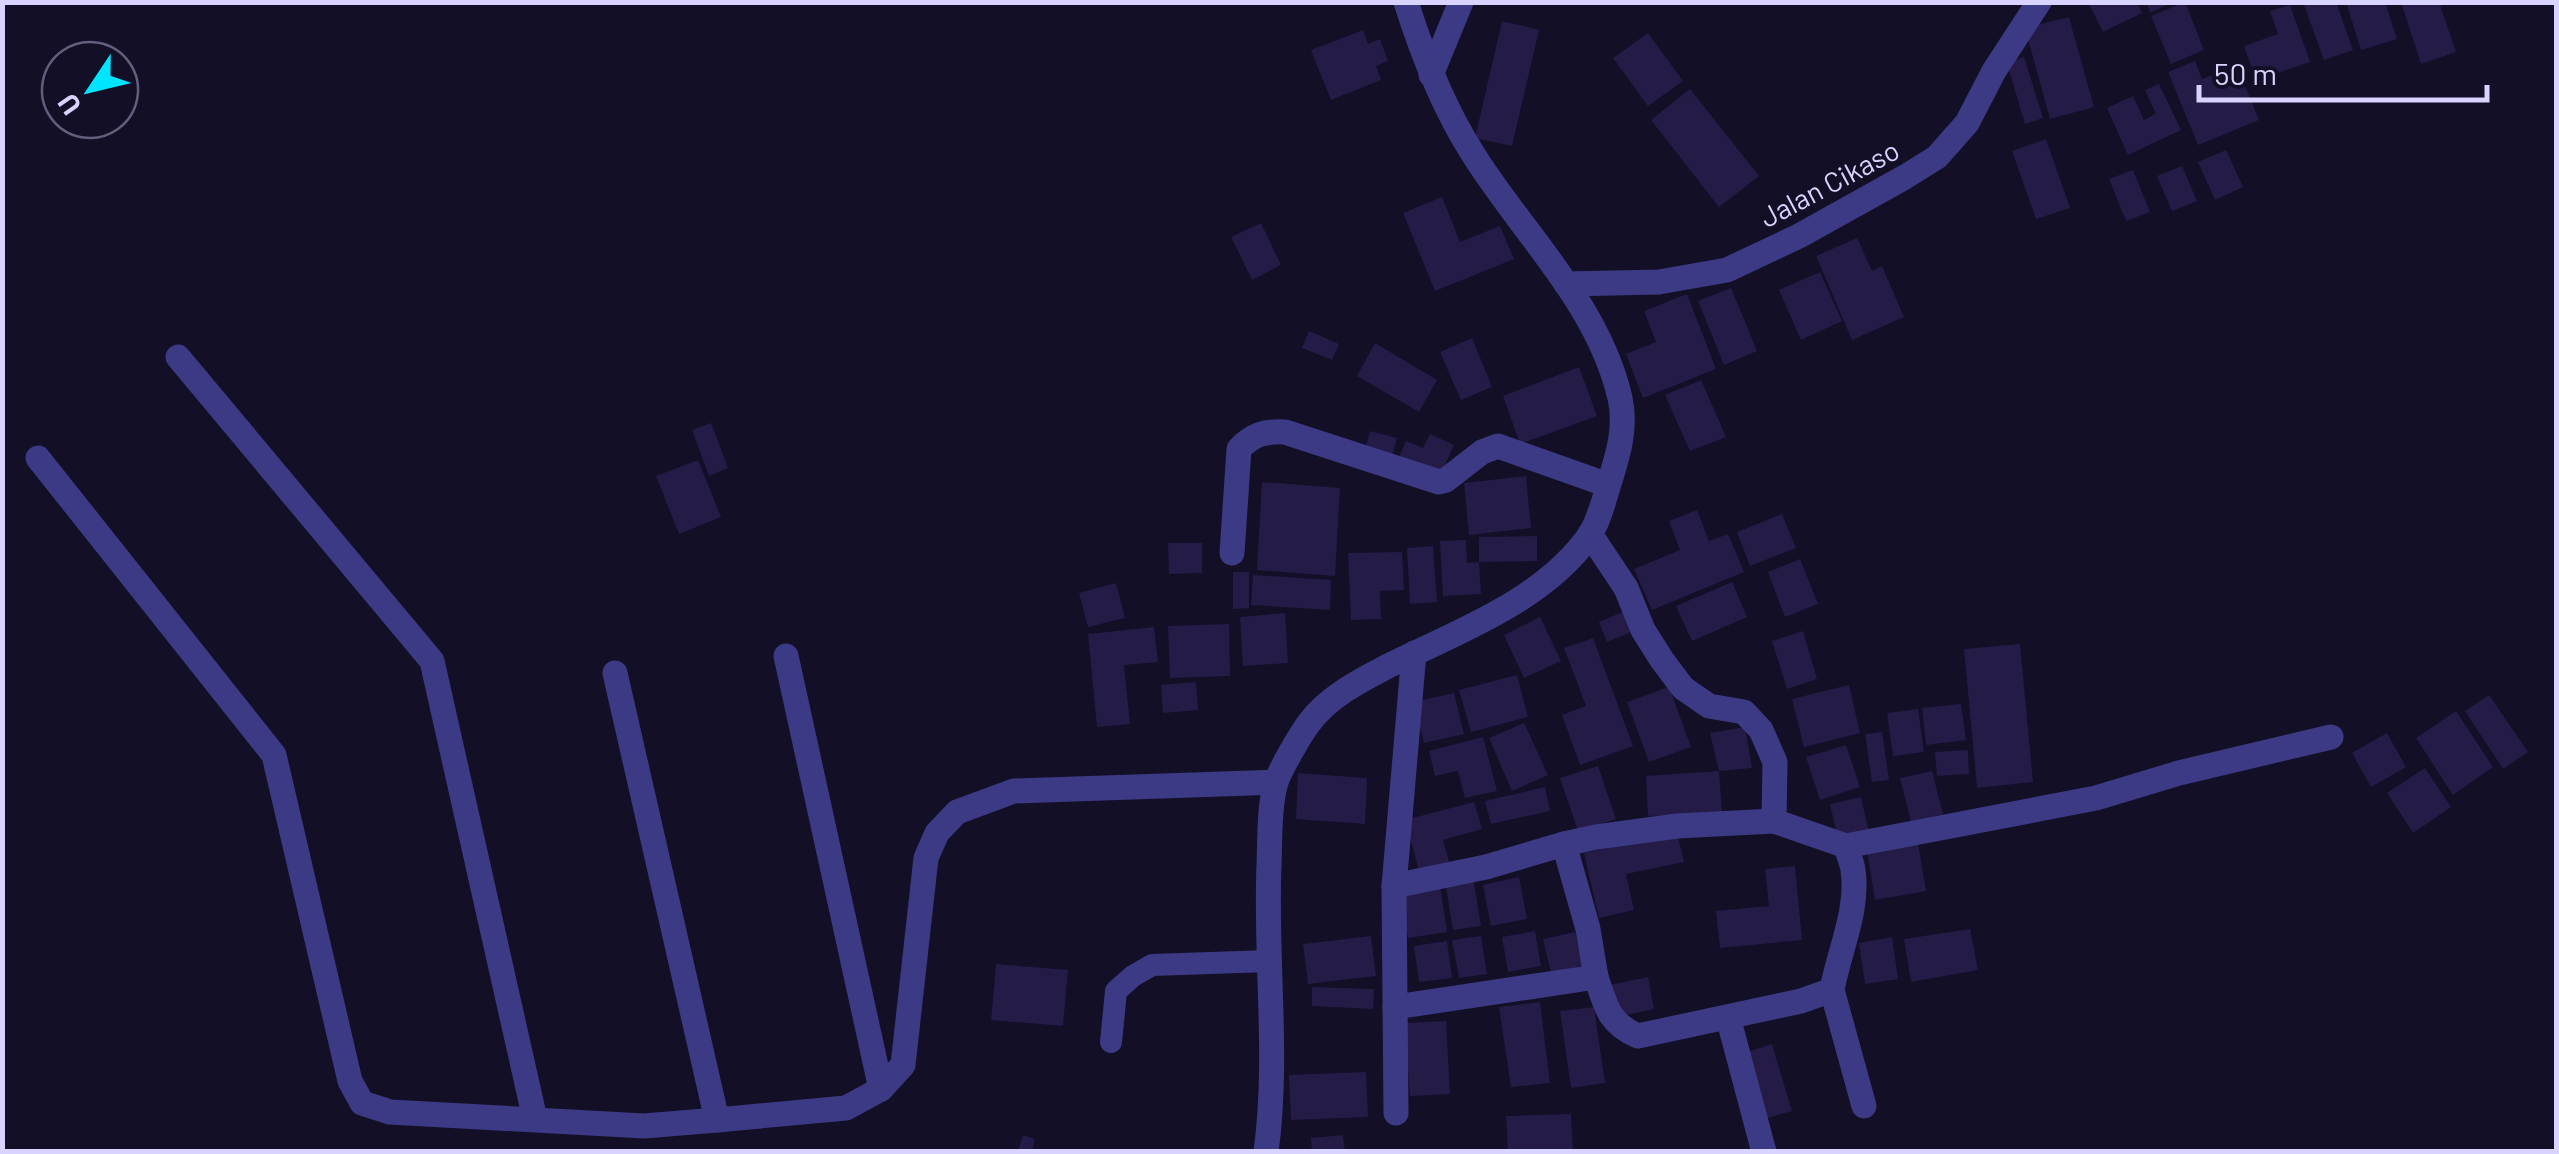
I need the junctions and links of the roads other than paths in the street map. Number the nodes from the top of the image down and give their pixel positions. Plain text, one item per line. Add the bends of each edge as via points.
1 (1406, 2) edge
2 (1461, 2) edge
3 (2039, 2) edge
4 (1430, 75) junction
5 (1566, 284) junction
6 (178, 357) dead end
7 (38, 458) dead end
8 (1608, 485) junction
9 (1590, 534) junction
10 (1232, 553) dead end
11 (1414, 653) junction
12 (786, 656) dead end
13 (616, 673) dead end
14 (2331, 737) dead end
15 (1276, 782) junction
16 (1774, 822) junction
17 (1564, 844) junction
18 (1846, 846) junction
19 (1394, 886) junction
20 (1269, 961) junction
21 (1596, 977) junction
22 (1832, 990) junction
23 (1395, 1007) junction
24 (1728, 1016) junction
25 (1111, 1042) dead end
26 (881, 1089) junction
27 (1864, 1106) dead end
28 (1396, 1113) dead end
29 (536, 1118) junction
30 (717, 1120) junction
31 (1266, 1152) edge
32 (1764, 1152) edge

1 - 4 street
2 - 4 street
3 - 5 street, Jalan Cikaso via 1966,123 1937,157 1905,177 1727,270 1659,282
4 - 5 street via 1473,155
5 - 8 street via 1596,330 1621,400 1622,443
6 - 29 street via 432,661
7 - 29 street via 274,755 350,1080 362,1102 390,1112
8 - 9 street
8 - 10 street via 1498,446 1439,482 1268,431 1240,450
9 - 11 street via 1505,610
9 - 16 street via 1682,688 1709,706 1744,712 1761,730 1775,762
11 - 15 street via 1342,692 1311,720
11 - 19 street
12 - 26 street
13 - 30 street
14 - 18 street via 2096,798
15 - 20 street
15 - 26 street via 1014,791 957,812 926,858 903,1066
16 - 17 street via 1677,826
16 - 18 street
17 - 19 street
17 - 21 street
18 - 22 street via 1854,871 1851,916
19 - 23 street
20 - 25 lane via 1152,965 1116,991
20 - 31 street
21 - 23 street
21 - 24 street via 1611,1016 1638,1036
22 - 24 street
22 - 27 street
23 - 28 street
24 - 32 street
26 - 30 street via 846,1108
29 - 30 street via 644,1126

